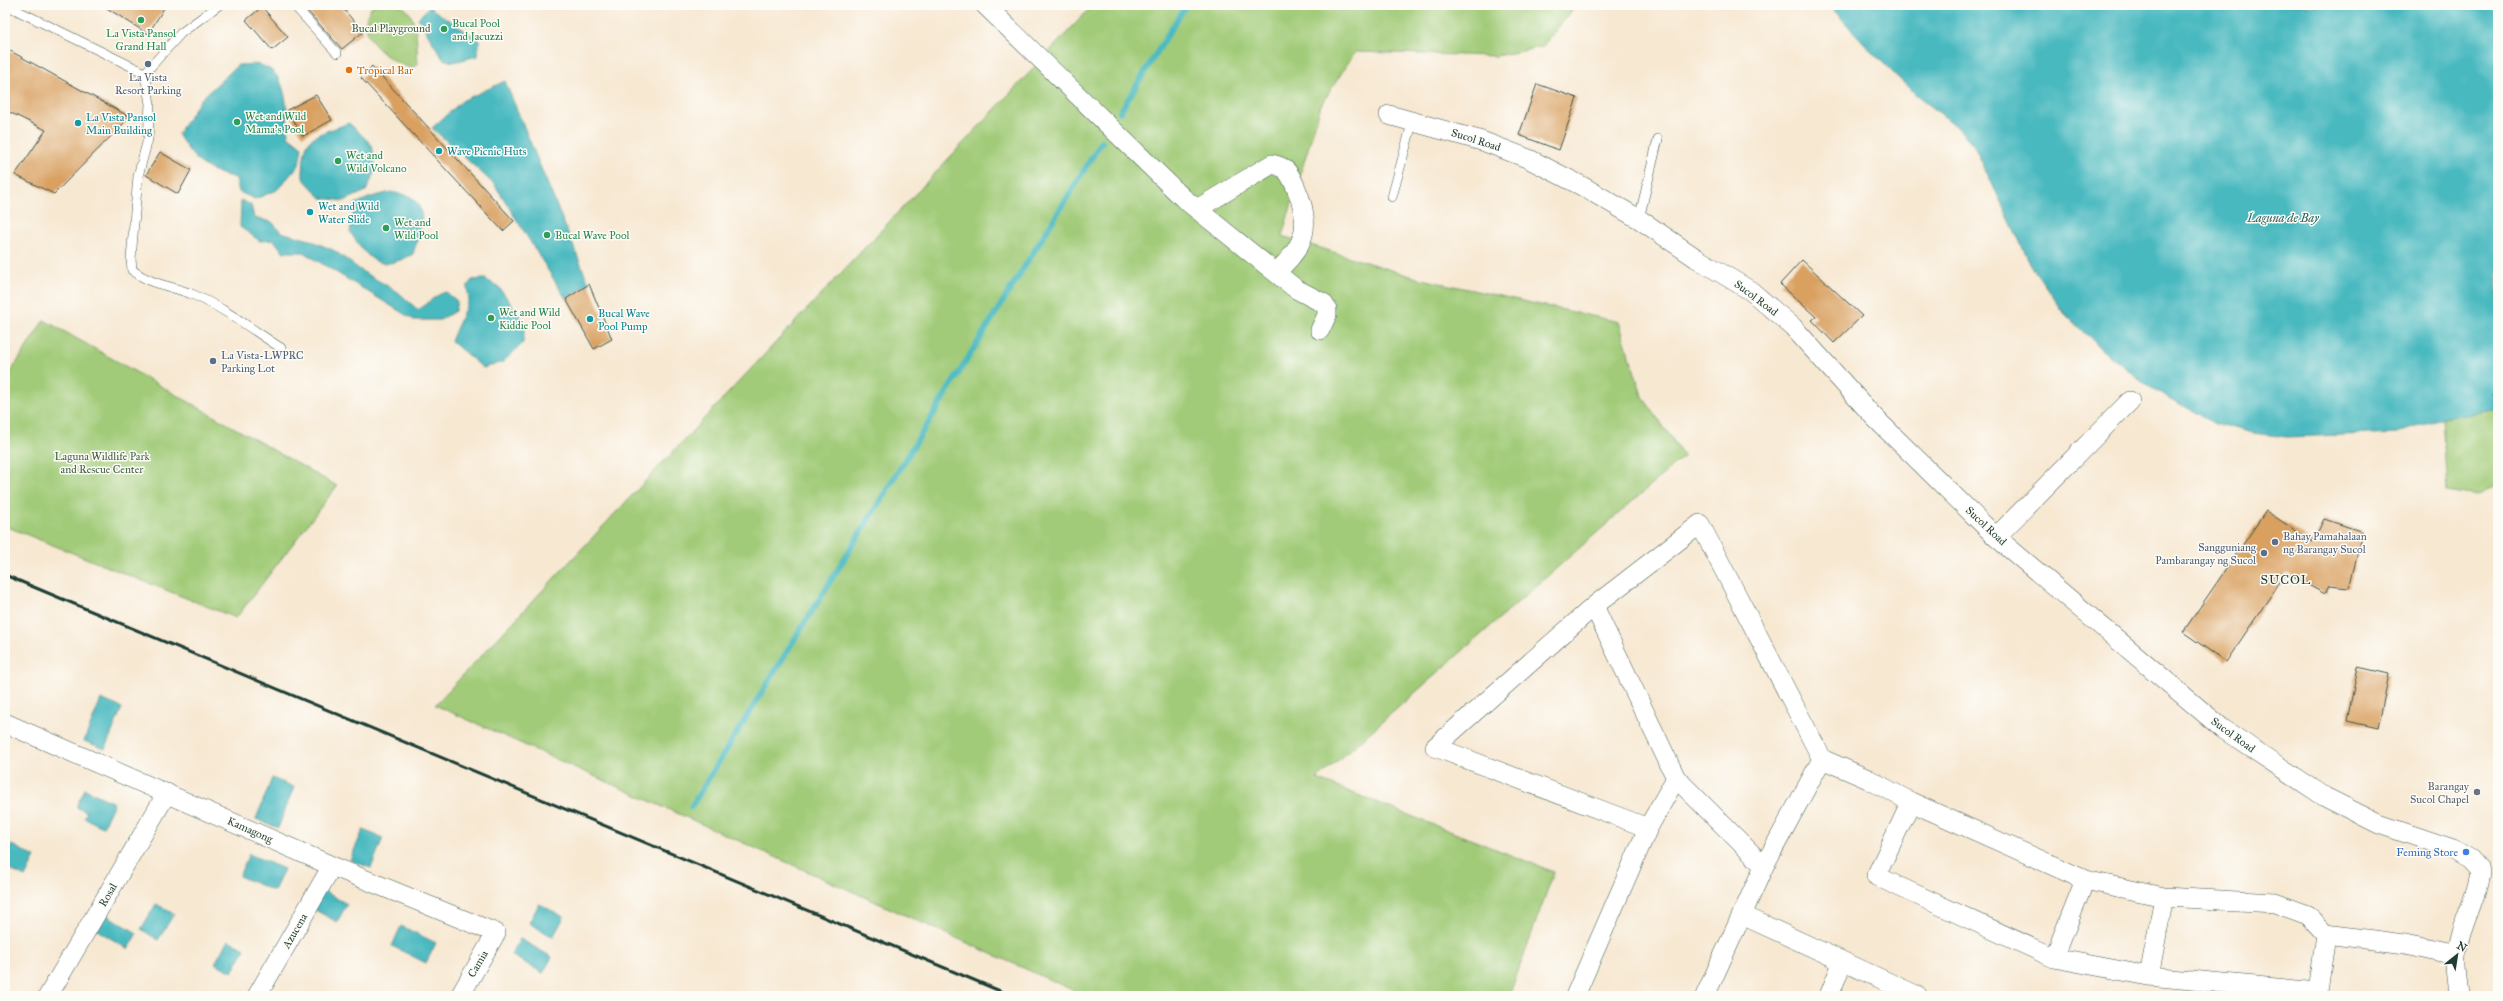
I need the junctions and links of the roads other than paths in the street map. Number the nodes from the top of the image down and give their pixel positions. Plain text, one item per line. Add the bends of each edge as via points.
1 (6, 5) edge
2 (220, 5) edge
3 (294, 5) edge
4 (985, 5) edge
5 (337, 53) dead end
6 (145, 73) junction
7 (1389, 115) dead end
8 (1413, 120) junction
9 (1658, 139) dead end
10 (1392, 197) dead end
11 (1197, 209) junction
12 (1639, 218) junction
13 (1276, 272) junction
14 (1320, 330) dead end
15 (281, 348) dead end
16 (2130, 401) dead end
17 (1996, 537) junction
18 (1594, 606) junction
19 (5, 723) edge
20 (1822, 759) junction
21 (1676, 778) junction
22 (167, 793) junction
23 (1911, 802) junction
24 (1648, 828) junction
25 (332, 866) junction
26 (1764, 866) junction
27 (2085, 880) junction
28 (2164, 897) junction
29 (1742, 915) junction
30 (496, 933) joint
31 (2326, 934) junction
32 (2456, 955) junction
33 (2054, 958) junction
34 (1842, 962) junction
35 (2149, 976) junction
36 (48, 996) edge
37 (257, 996) edge
38 (460, 996) edge
39 (1575, 996) edge
40 (1706, 996) edge
41 (1829, 996) edge
42 (1918, 996) edge
43 (2459, 996) edge

1 - 6 lane
2 - 6 lane via 181,33
3 - 5 lane
4 - 11 street
6 - 15 lane via 150,104 149,132 138,176 130,259 132,270 141,278 194,295
7 - 8 street, Sucol Road
8 - 10 lane
8 - 12 street, Sucol Road via 1482,141 1529,159
9 - 12 lane
11 - 13 street
11 - 13 street via 1272,164 1282,166 1288,171 1304,206 1306,221 1296,253
12 - 17 street, Sucol Road via 1696,258 1751,291 1793,327 1874,417
13 - 14 street via 1299,291 1323,303 1327,315
16 - 17 street
17 - 32 street, Sucol Road via 2223,729 2325,797 2379,824 2453,849 2470,859 2480,870 2479,886 2473,897
18 - 20 street via 1700,524
18 - 21 street
18 - 24 street via 1435,747
19 - 22 street, Kamagong
20 - 23 street via 1868,779
20 - 26 street
21 - 24 street
21 - 26 street
22 - 25 street, Kamagong
22 - 36 street, Rosal
23 - 27 street
23 - 33 street via 1876,876
24 - 39 street
25 - 30 street, Kamagong
25 - 37 street, Azucena
26 - 29 street
27 - 28 street
27 - 33 street
28 - 31 street via 2275,903 2308,915
28 - 35 street
29 - 34 street
29 - 40 street
30 - 38 street, Camia
31 - 32 street via 2405,944
31 - 35 street via 2318,992
32 - 43 street, Sucol Road
33 - 35 street
34 - 41 street
34 - 42 street

